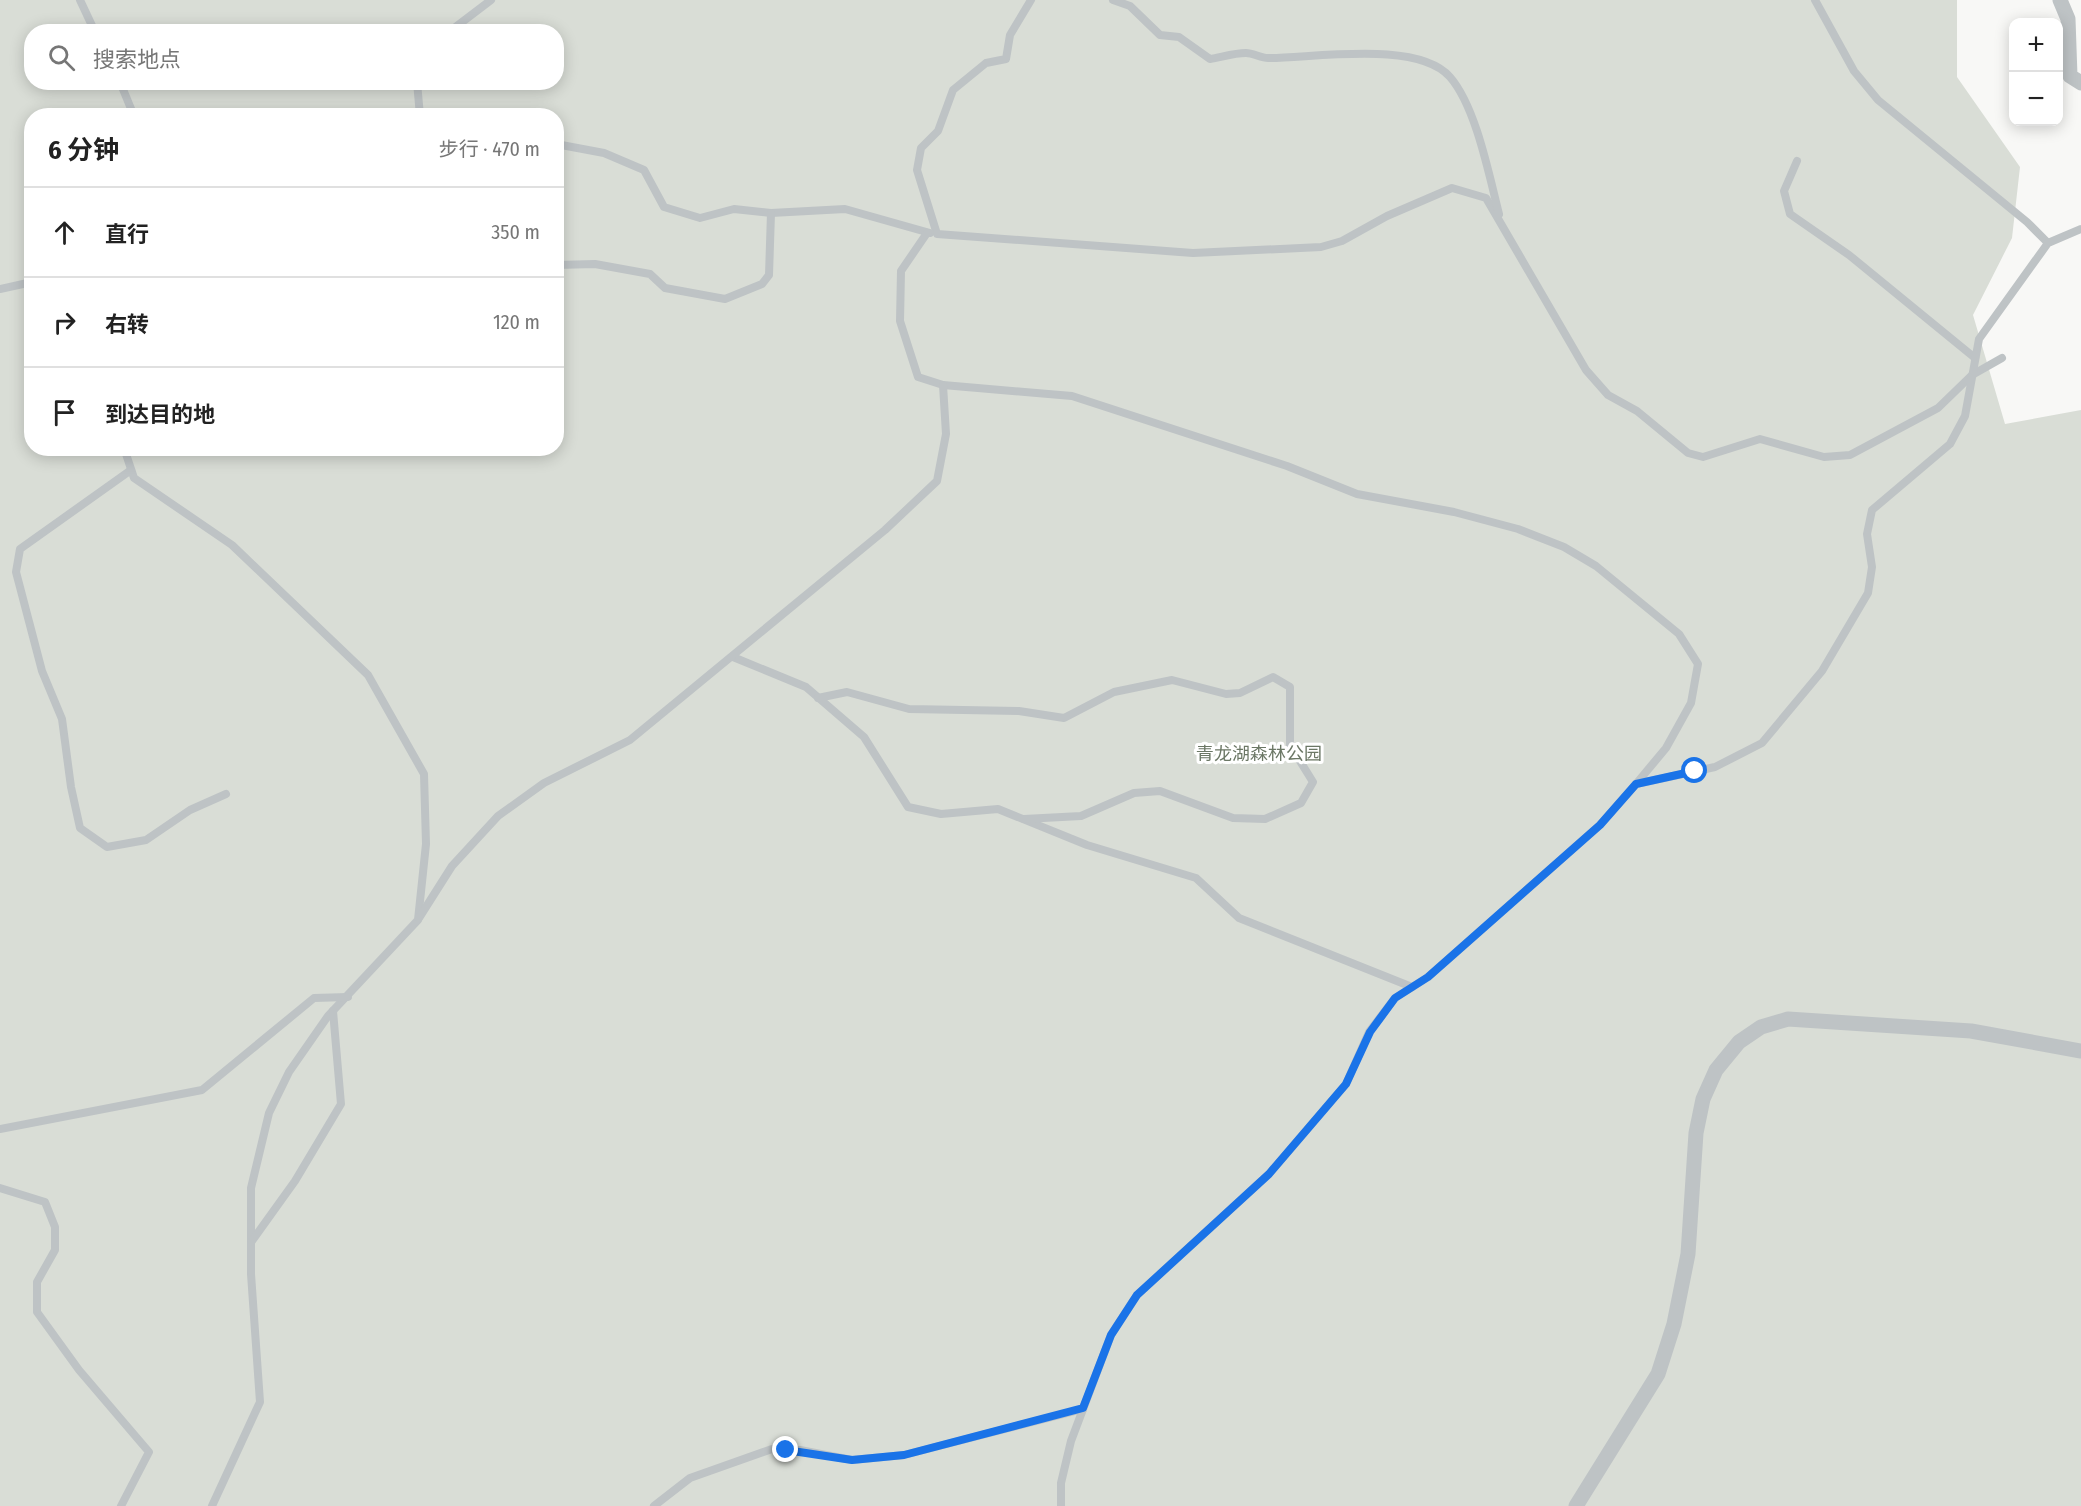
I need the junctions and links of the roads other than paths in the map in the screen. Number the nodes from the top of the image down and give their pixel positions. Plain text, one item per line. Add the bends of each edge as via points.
1 (80, 0) edge
2 (490, 0) edge
3 (1031, 0) edge
4 (1113, 0) edge
5 (1815, 0) edge
6 (2060, 0) edge
7 (1129, 3) edge
8 (91, 24) edge
9 (459, 24) edge
10 (2081, 83) edge
11 (123, 90) edge
12 (418, 90) edge
13 (131, 108) edge
14 (419, 108) edge
15 (564, 146) edge
16 (1797, 161) dead end
17 (771, 213) junction
18 (1502, 225) junction
19 (2081, 229) edge
20 (927, 233) junction
21 (937, 234) junction
22 (2048, 243) junction
23 (564, 266) edge
24 (24, 284) edge
25 (0, 289) edge
26 (1975, 358) junction
27 (2002, 358) dead end
28 (1972, 375) junction
29 (943, 385) junction
30 (126, 456) edge
31 (131, 470) junction
32 (733, 657) junction
33 (818, 698) junction
34 (1636, 784) junction
35 (226, 794) dead end
36 (1024, 819) junction
37 (418, 920) junction
38 (1412, 987) junction
39 (348, 997) junction
40 (333, 1011) junction
41 (2081, 1051) edge
42 (0, 1129) edge
43 (0, 1188) edge
44 (251, 1243) junction
45 (1083, 1408) junction
46 (121, 1506) edge
47 (212, 1506) edge
48 (654, 1506) edge
49 (1061, 1506) edge
50 (1576, 1506) edge

1 - 8 lane
2 - 9 lane
3 - 21 lane via 1010,35 1006,59 986,63 953,90 938,131 921,148 917,170
4 - 7 lane
5 - 22 lane via 1854,71 1878,100
6 - 10 street via 2068,19 2070,76
7 - 18 lane via 1160,35 1179,37 1210,59 1248,53 1266,58 1365,52 1424,60 1441,68 1451,78 1477,129
11 - 13 lane
12 - 14 lane
15 - 17 lane via 604,153 644,170 664,207 700,218 734,209
16 - 26 lane via 1784,191 1790,214 1849,255
17 - 20 lane via 845,209
17 - 23 lane via 769,275 762,284 724,298 665,288 650,274 596,264
18 - 21 lane via 1486,198 1452,188 1387,216 1342,242 1320,247 1183,253
18 - 28 lane via 1586,370 1608,395 1637,411 1688,453 1703,457 1760,439 1824,457 1850,455 1938,408
19 - 22 lane
20 - 21 lane
20 - 29 lane via 901,271 900,321 918,376
22 - 26 lane via 1979,339
24 - 25 lane
26 - 28 lane
27 - 28 lane
28 - 34 lane via 1965,416 1950,444 1872,510 1867,534 1872,567 1868,593 1822,671 1762,743 1715,767
29 - 32 lane via 946,434 938,481
29 - 34 lane via 1072,396 1287,466 1357,494 1454,512 1518,529 1564,547 1596,566 1679,634 1698,664 1691,703 1666,748
30 - 31 lane
31 - 35 lane via 20,549 16,572 42,671 62,719 80,828 107,847 146,840 190,810
31 - 37 lane via 134,478 232,545 368,675 424,774 426,844
32 - 33 lane via 806,687
32 - 37 lane via 630,740 544,783 498,816 452,866
33 - 36 lane via 864,736 908,807 941,814 998,809
33 - 36 lane via 847,692 909,710 1019,711 1064,718 1114,692 1172,680 1226,694 1240,693 1273,677 1290,687 1290,745 1313,782 1301,803 1265,819 1233,818 1160,791 1134,793 1081,816
34 - 38 lane via 1600,825
36 - 38 lane via 1087,845 1196,878 1239,918
37 - 39 lane
38 - 45 lane via 1395,998 1370,1032 1346,1084 1269,1174 1137,1295 1111,1335
39 - 40 lane
39 - 42 lane via 314,998 202,1090
40 - 44 lane via 289,1072 269,1113 251,1188
40 - 44 lane via 341,1104 295,1181
41 - 50 street via 1971,1031 1788,1019 1761,1027 1739,1042 1716,1070 1703,1099 1696,1134 1688,1254 1674,1324 1658,1374
43 - 46 lane via 45,1202 55,1227 55,1251 37,1282 37,1312 79,1370 149,1452
44 - 47 lane via 260,1402
45 - 48 lane via 904,1455 852,1460 772,1449 690,1478
45 - 49 lane via 1061,1483

